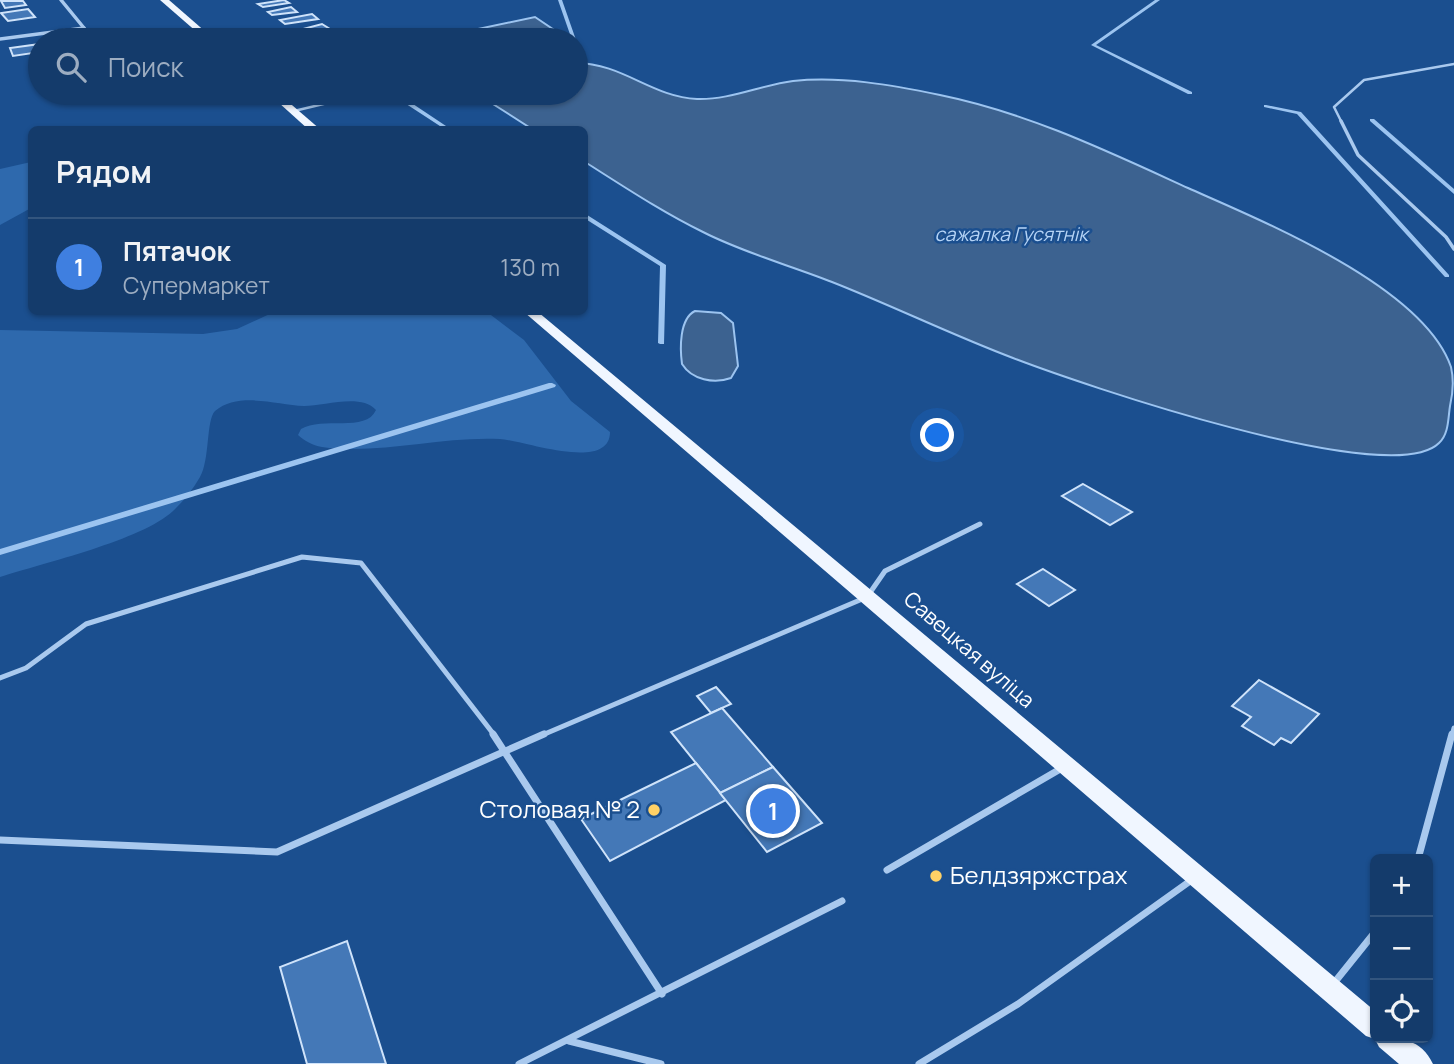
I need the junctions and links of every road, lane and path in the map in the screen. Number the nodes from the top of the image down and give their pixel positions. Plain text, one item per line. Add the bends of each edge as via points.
1 (61, 0) edge
2 (164, 0) edge
3 (83, 28) edge
4 (197, 28) edge
5 (28, 35) edge
6 (0, 38) edge
7 (1454, 64) edge
8 (287, 105) edge
9 (319, 105) edge
10 (294, 111) junction
11 (311, 126) edge
12 (1454, 249) edge
13 (534, 315) edge
14 (980, 524) dead end
15 (867, 597) junction
16 (0, 678) edge
17 (1454, 728) edge
18 (506, 750) junction
19 (1065, 767) junction
20 (0, 840) edge
21 (1419, 854) edge
22 (887, 870) dead end
23 (1196, 877) junction
24 (842, 901) dead end
25 (1370, 938) edge
26 (1329, 988) junction
27 (662, 994) junction
28 (1370, 1023) edge
29 (567, 1041) junction
30 (1394, 1043) edge
31 (519, 1064) edge
32 (661, 1064) edge
33 (919, 1064) edge
34 (1419, 1064) edge

1 - 3 street
2 - 4 main road
5 - 6 street
7 - 12 lane via 1364,80 1334,107 1358,155
8 - 10 main road
9 - 10 lane
10 - 11 main road
13 - 15 main road, Савецкая вуліца
14 - 15 lane via 884,571
15 - 18 lane
15 - 19 main road, Савецкая вуліца
16 - 18 lane via 26,667 86,624 302,557 361,563
17 - 21 lane
18 - 20 lane via 277,852
18 - 27 lane
19 - 22 lane
19 - 23 main road, Савецкая вуліца
23 - 26 main road, Савецкая вуліца
23 - 33 lane via 1018,1004
24 - 27 lane
25 - 26 lane
26 - 28 main road, Савецкая вуліца
27 - 29 lane
29 - 31 lane
29 - 32 lane
30 - 34 main road

